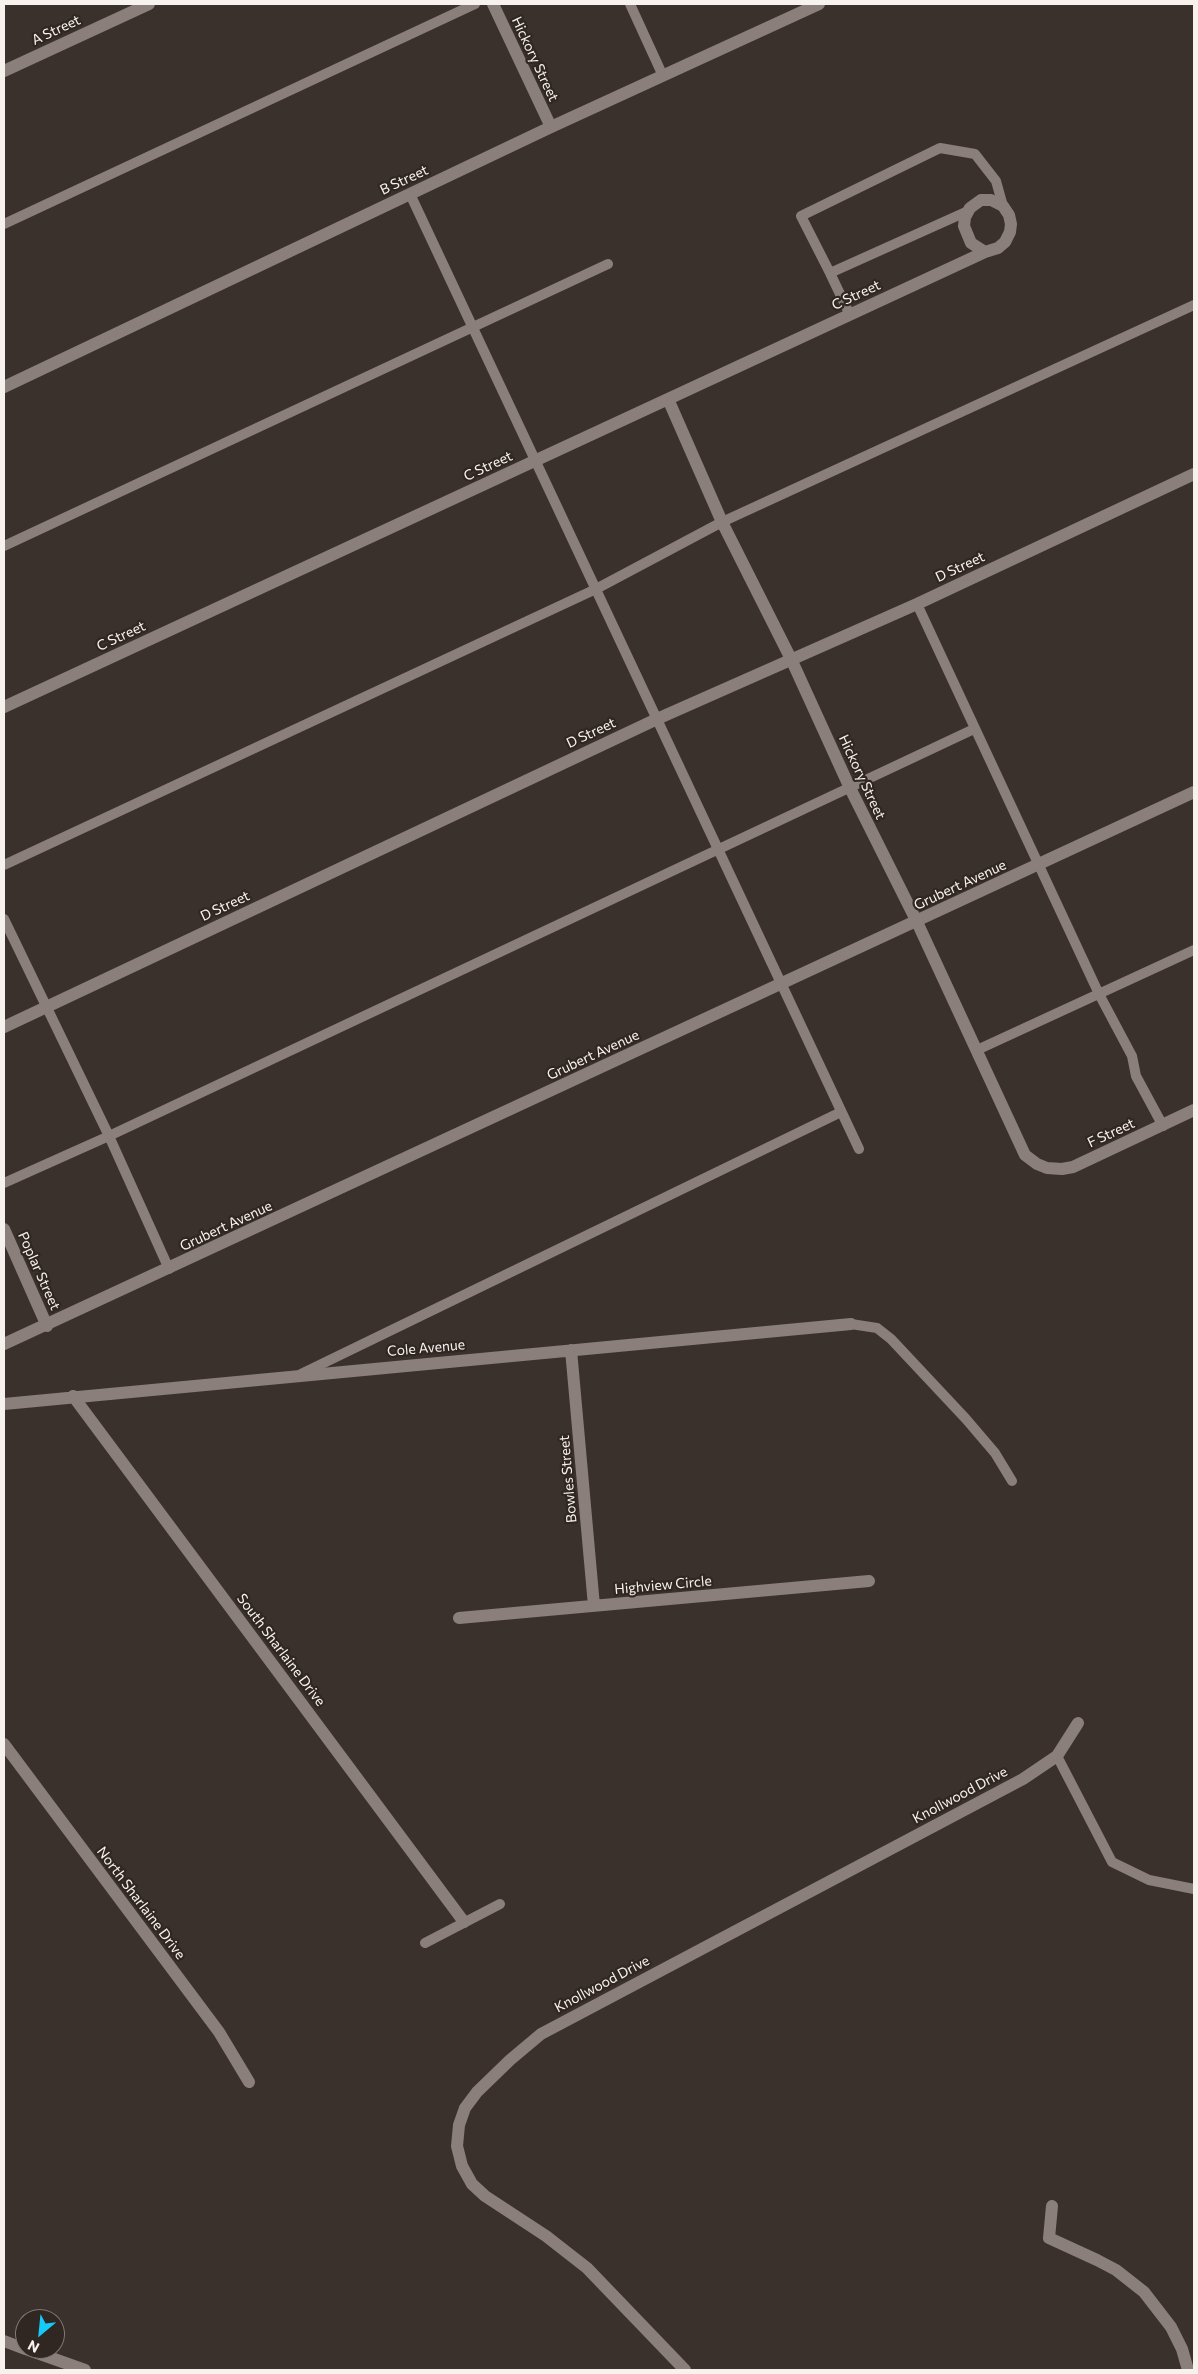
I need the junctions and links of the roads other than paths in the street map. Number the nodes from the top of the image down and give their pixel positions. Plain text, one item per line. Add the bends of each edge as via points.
1 (149, 4) edge
2 (475, 4) edge
3 (493, 4) edge
4 (630, 4) edge
5 (819, 4) edge
6 (4, 71) edge
7 (663, 76) junction
8 (551, 127) junction
9 (410, 194) junction
10 (1003, 206) junction
11 (968, 211) junction
12 (4, 224) edge
13 (985, 252) junction
14 (608, 264) dead end
15 (830, 273) junction
16 (1194, 305) edge
17 (850, 315) junction
18 (473, 325) junction
19 (4, 387) edge
20 (668, 398) junction
21 (535, 460) junction
22 (1194, 474) edge
23 (722, 522) junction
24 (4, 546) edge
25 (596, 589) junction
26 (917, 604) junction
27 (792, 661) junction
28 (4, 707) edge
29 (657, 719) junction
30 (974, 729) junction
31 (849, 786) junction
32 (1194, 792) edge
33 (716, 849) junction
34 (1038, 864) junction
35 (4, 865) edge
36 (4, 918) edge
37 (917, 922) junction
38 (1194, 950) edge
39 (782, 984) junction
40 (1100, 994) junction
41 (45, 1007) junction
42 (4, 1027) edge
43 (977, 1050) junction
44 (1194, 1110) edge
45 (841, 1112) junction
46 (1163, 1126) junction
47 (109, 1136) junction
48 (859, 1149) dead end
49 (1037, 1164) joint
50 (4, 1183) edge
51 (4, 1229) edge
52 (168, 1269) junction
53 (851, 1324) joint
54 (47, 1326) junction
55 (4, 1344) edge
56 (571, 1350) junction
57 (301, 1374) junction
58 (73, 1396) junction
59 (4, 1404) edge
60 (1012, 1481) dead end
61 (869, 1581) dead end
62 (594, 1606) junction
63 (459, 1618) dead end
64 (1078, 1723) dead end
65 (4, 1744) edge
66 (1057, 1756) junction
67 (1194, 1889) edge
68 (500, 1904) dead end
69 (464, 1922) junction
70 (425, 1943) dead end
71 (250, 2082) dead end
72 (1052, 2206) dead end
73 (54, 2359) edge
74 (85, 2370) edge
75 (685, 2370) edge
76 (1188, 2370) edge

1 - 6 street, A Street
2 - 12 lane
3 - 8 street, Hickory Street
4 - 7 lane
5 - 7 street, B Street
7 - 8 street, B Street
8 - 9 street, B Street
9 - 18 lane
9 - 19 street, B Street
10 - 11 street via 991,200 980,200
10 - 13 street via 1010,220 1008,236 1002,245
10 - 15 lane via 996,181 975,154 940,148 801,216
11 - 13 street via 964,221 965,233 974,247
11 - 15 lane
13 - 17 street, C Street
14 - 18 lane
15 - 17 lane
16 - 23 lane
17 - 20 street, C Street
18 - 21 lane
18 - 24 lane
20 - 21 street, C Street
20 - 23 street, Hickory Street
21 - 25 lane
21 - 28 street, C Street
22 - 26 street, D Street
23 - 25 lane
23 - 27 street, Hickory Street
25 - 29 lane
25 - 35 lane
26 - 27 street, D Street
26 - 30 lane
27 - 29 street, D Street
27 - 31 street, Hickory Street
29 - 33 lane
29 - 41 street, D Street
30 - 31 lane
30 - 34 lane
31 - 33 lane
31 - 37 street, Hickory Street
32 - 34 street, Grubert Avenue
33 - 39 lane
33 - 47 lane
34 - 37 street, Grubert Avenue
34 - 40 lane
36 - 41 lane
37 - 39 street, Grubert Avenue
37 - 43 street, Hickory Street
38 - 40 lane
39 - 45 lane
39 - 52 street, Grubert Avenue
40 - 43 lane
40 - 46 lane via 1132,1056 1136,1076
41 - 42 street, D Street
41 - 47 lane
43 - 49 street, Hickory Street via 1026,1155
44 - 46 street, F Street
45 - 48 lane
45 - 57 lane
46 - 49 street, F Street via 1073,1167 1056,1169
47 - 50 lane
47 - 52 lane
51 - 54 street, Poplar Street
52 - 54 street, Grubert Avenue
53 - 56 street, Cole Avenue
53 - 60 lane via 877,1328 891,1339 972,1426 995,1453
54 - 55 street, Grubert Avenue
56 - 57 street, Cole Avenue
56 - 62 street, Bowles Street
57 - 58 street, Cole Avenue
58 - 59 street, Cole Avenue
58 - 69 street, South Sharlaine Drive
61 - 62 street, Highview Circle
62 - 63 street, Highview Circle
64 - 66 street, Knollwood Drive
65 - 71 street, North Sharlaine Drive via 219,2032
66 - 67 lane via 1112,1862 1149,1880
66 - 75 street, Knollwood Drive via 1023,1779 552,2027 520,2050 465,2108 457,2146 462,2166 472,2184 587,2268
68 - 69 lane
69 - 70 lane
72 - 76 street via 1049,2238 1104,2263 1144,2292 1166,2319 1182,2349
73 - 74 street

